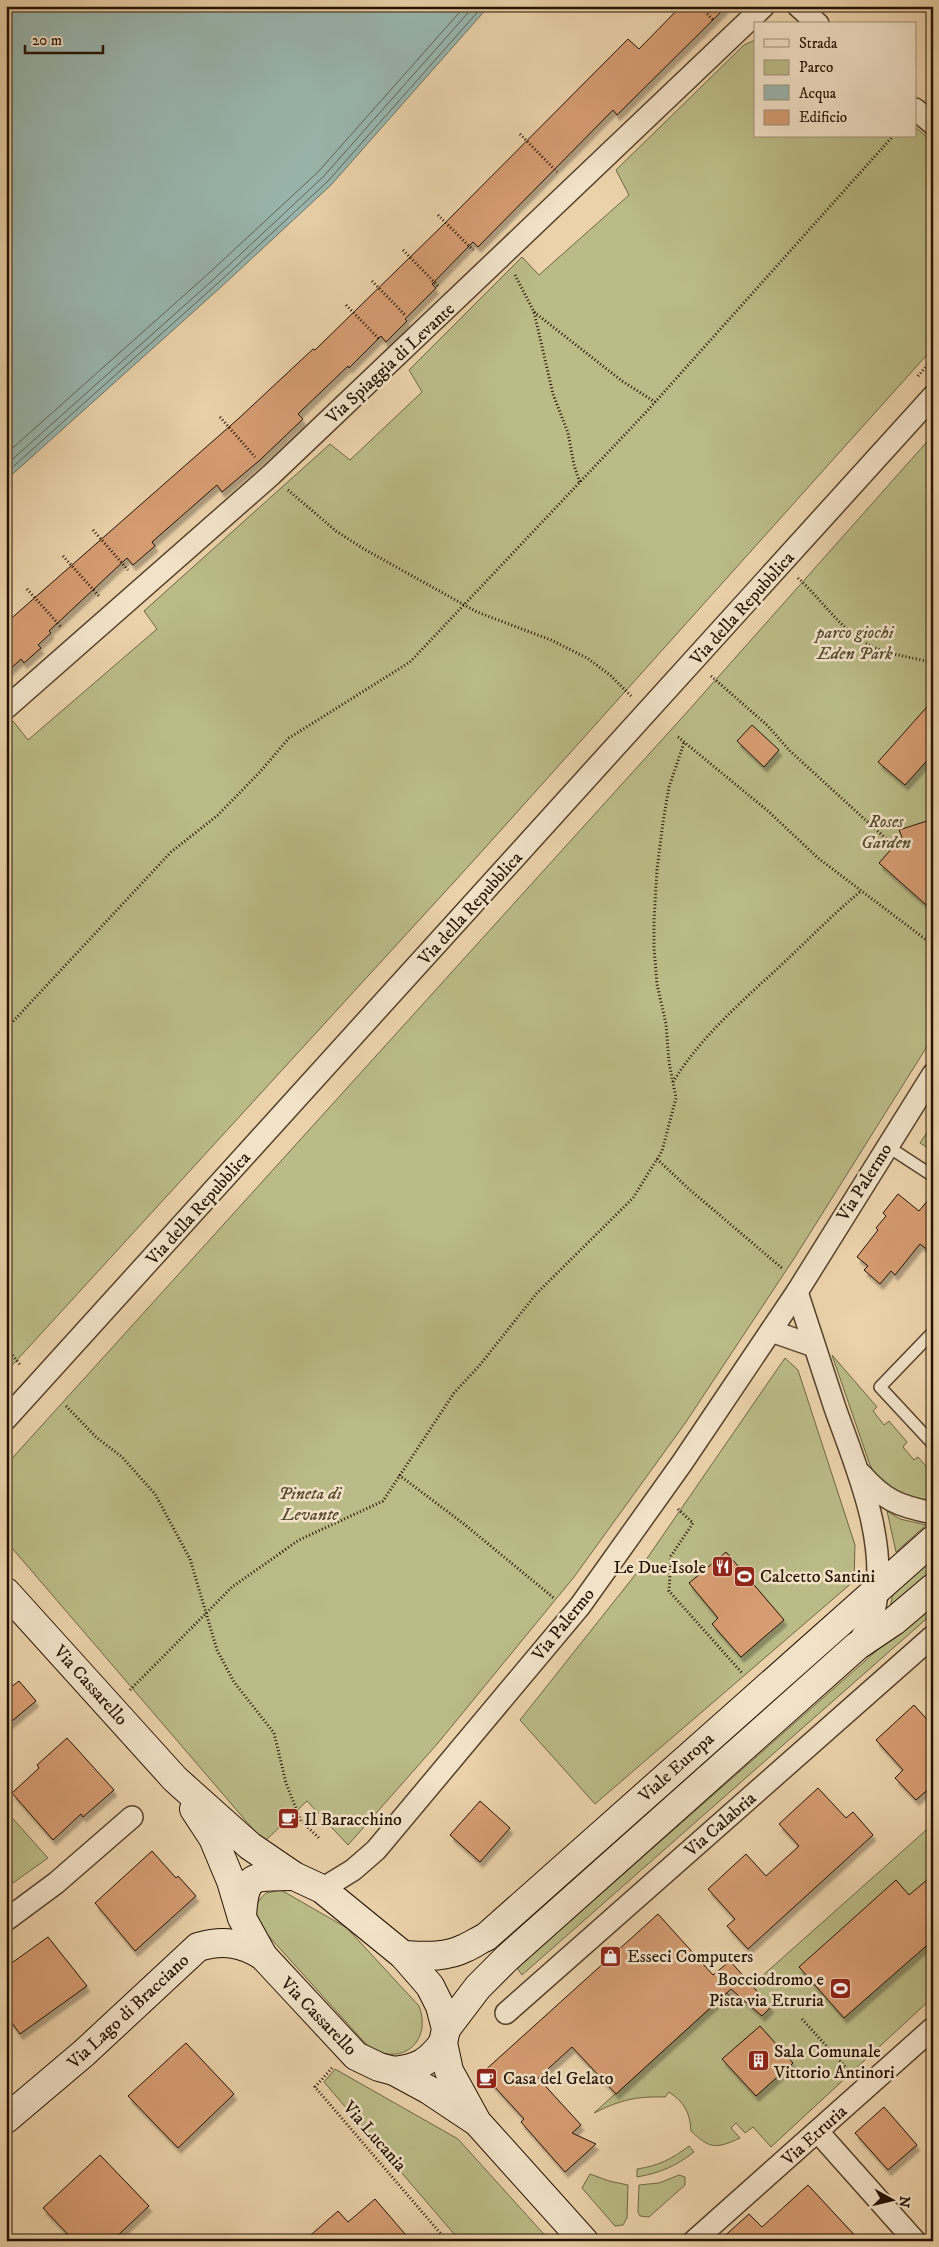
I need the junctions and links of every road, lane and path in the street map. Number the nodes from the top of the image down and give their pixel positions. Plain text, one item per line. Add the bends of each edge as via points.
1 (764, 6) edge
2 (798, 6) edge
3 (816, 22) edge
4 (916, 110) edge
5 (933, 124) edge
6 (520, 134) dead end
7 (891, 138) edge
8 (573, 189) junction
9 (438, 215) dead end
10 (403, 250) dead end
11 (496, 262) junction
12 (372, 281) dead end
13 (454, 302) junction
14 (346, 305) dead end
15 (534, 312) junction
16 (422, 332) junction
17 (396, 356) junction
18 (933, 396) edge
19 (655, 402) junction
20 (220, 417) dead end
21 (271, 475) junction
22 (580, 483) junction
23 (93, 530) dead end
24 (63, 556) dead end
25 (782, 563) junction
26 (144, 587) junction
27 (27, 589) dead end
28 (464, 604) junction
29 (114, 613) junction
30 (78, 646) junction
31 (694, 661) junction
32 (933, 663) edge
33 (632, 696) dead end
34 (6, 708) edge
35 (678, 738) dead end
36 (684, 743) junction
37 (894, 846) dead end
38 (862, 891) junction
39 (933, 944) edge
40 (6, 1029) edge
41 (933, 1074) edge
42 (673, 1082) junction
43 (887, 1146) junction
44 (657, 1159) junction
45 (933, 1176) edge
46 (799, 1288) junction
47 (771, 1331) junction
48 (933, 1332) edge
49 (814, 1346) junction
50 (6, 1347) edge
51 (22, 1367) dead end
52 (66, 1406) dead end
53 (6, 1419) edge
54 (933, 1444) edge
55 (856, 1468) junction
56 (399, 1475) junction
57 (680, 1510) dead end
58 (933, 1513) edge
59 (933, 1540) edge
60 (933, 1588) edge
61 (877, 1589) junction
62 (6, 1592) edge
63 (573, 1613) junction
64 (206, 1614) junction
65 (933, 1636) edge
66 (857, 1646) junction
67 (744, 1676) dead end
68 (112, 1708) junction
69 (174, 1779) junction
70 (132, 1817) dead end
71 (320, 1838) dead end
72 (294, 1876) junction
73 (322, 1888) junction
74 (242, 1918) junction
75 (6, 1920) edge
76 (403, 1955) junction
77 (263, 1956) junction
78 (506, 2013) dead end
79 (802, 2019) dead end
80 (933, 2028) edge
81 (445, 2036) junction
82 (349, 2049) junction
83 (394, 2071) junction
84 (866, 2089) junction
85 (6, 2119) edge
86 (477, 2122) junction
87 (818, 2132) junction
88 (447, 2241) edge
89 (584, 2241) edge
90 (694, 2241) edge
91 (915, 2241) edge

1 - 8 street, Via Spiaggia di Levante
2 - 3 street
4 - 5 street
6 - 8 path
7 - 19 path
8 - 11 street, Via Spiaggia di Levante
9 - 11 path
10 - 13 path
11 - 13 street, Via Spiaggia di Levante
11 - 15 path via 518,278
12 - 16 path
13 - 16 street, Via Spiaggia di Levante
14 - 17 path
15 - 19 path via 622,381
15 - 22 path via 553,394 568,433
16 - 17 street, Via Spiaggia di Levante
17 - 21 street, Via Spiaggia di Levante
18 - 25 street, Via della Repubblica
19 - 22 path
20 - 21 path
21 - 26 street, Via Spiaggia di Levante
21 - 28 path via 336,531
22 - 28 path
23 - 26 path
24 - 29 path
25 - 31 street, Via della Repubblica
25 - 32 path via 833,612 846,629 866,643
26 - 29 street, Via Spiaggia di Levante
27 - 30 path
28 - 33 path via 587,658
28 - 40 path via 410,662 289,738 218,815 165,859
29 - 30 street, Via Spiaggia di Levante
30 - 34 street, Via Spiaggia di Levante
31 - 37 path via 768,726 790,751
31 - 53 street, Via della Repubblica
35 - 36 path
36 - 38 path via 813,854
36 - 42 path via 669,787 663,822 654,930 657,984
38 - 39 path
38 - 42 path via 717,1025
41 - 43 street, Via Palermo
42 - 44 path via 676,1098
43 - 45 lane
43 - 46 street, Via Palermo
44 - 46 path
44 - 56 path via 633,1198 537,1293 454,1393
46 - 47 street, Via Palermo
46 - 49 street
47 - 49 street
47 - 63 street, Via Palermo via 682,1464
48 - 54 lane via 880,1387
49 - 55 street
50 - 51 path
52 - 64 path via 96,1437 122,1457 155,1494 190,1559
55 - 58 street via 878,1492 899,1505
55 - 61 street via 870,1512
56 - 63 path
56 - 64 path via 382,1501 299,1540 232,1587
57 - 67 path via 693,1523 671,1556 669,1591
59 - 61 main road, Viale Europa
60 - 66 main road, Viale Europa via 894,1621
61 - 66 street via 870,1624
61 - 76 main road, Viale Europa via 486,1937 448,1955
62 - 68 main road, Via Cassarello
63 - 73 street, Via Palermo via 376,1850 352,1870
64 - 68 path
64 - 71 path via 217,1650 234,1682 274,1733 286,1784 301,1820
65 - 78 street, Via Calabria
66 - 81 main road, Viale Europa via 503,1962 478,1987
68 - 69 main road, Via Cassarello
69 - 72 main road, Via Cassarello via 250,1846
69 - 74 main road, Via Cassarello via 213,1838
70 - 75 street via 56,1883
72 - 73 main road, Via Cassarello
72 - 74 main road, Via Cassarello via 257,1877 249,1882 244,1893
73 - 76 main road, Via Cassarello
74 - 77 main road, Via Cassarello
76 - 81 main road, Via Cassarello via 430,1986 440,2006
77 - 82 main road, Via Cassarello
77 - 85 main road, Via Lago di Bracciano via 232,1943 214,1943 198,1948 84,2053
79 - 84 path
80 - 84 street, Via Etruria
81 - 83 main road via 436,2053 415,2068
81 - 86 main road, Via Cassarello via 449,2071
82 - 83 main road, Via Cassarello via 378,2067
82 - 88 path, Via Lucania via 315,2088
83 - 86 main road, Via Cassarello
84 - 87 street, Via Etruria
86 - 89 main road, Via Cassarello
87 - 90 street, Via Etruria
87 - 91 street

